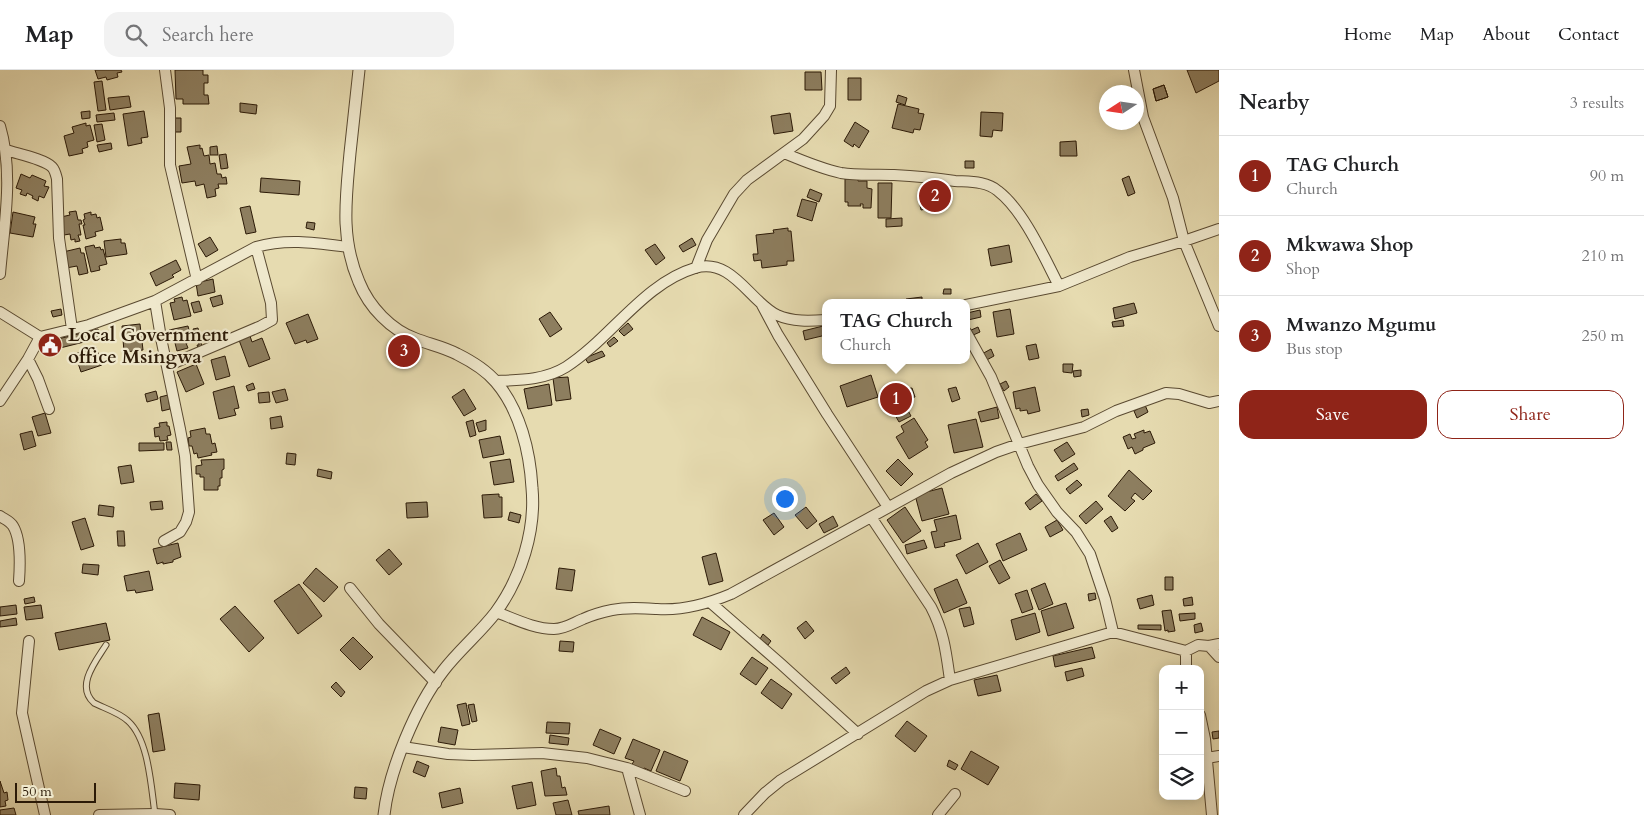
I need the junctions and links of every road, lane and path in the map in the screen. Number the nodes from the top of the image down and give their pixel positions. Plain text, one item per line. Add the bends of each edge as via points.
1 (165, 70) edge
2 (359, 70) edge
3 (831, 70) edge
4 (1134, 70) edge
5 (0, 126) edge
6 (6, 150) junction
7 (784, 153) junction
8 (1219, 229) edge
9 (1184, 241) junction
10 (256, 247) junction
11 (348, 247) junction
12 (696, 268) junction
13 (0, 274) edge
14 (197, 280) junction
15 (1059, 286) junction
16 (155, 300) junction
17 (760, 302) junction
18 (970, 304) edge
19 (0, 312) edge
20 (822, 320) edge
21 (1219, 326) edge
22 (72, 329) junction
23 (40, 337) junction
24 (970, 340) edge
25 (28, 359) junction
26 (167, 366) junction
27 (496, 381) junction
28 (1219, 401) edge
29 (0, 402) edge
30 (48, 409) dead end
31 (1019, 444) junction
32 (888, 507) junction
33 (0, 516) edge
34 (871, 517) junction
35 (164, 541) dead end
36 (19, 581) dead end
37 (350, 588) dead end
38 (710, 603) junction
39 (496, 612) junction
40 (1113, 632) junction
41 (29, 641) dead end
42 (106, 645) dead end
43 (1214, 645) edge
44 (1186, 651) junction
45 (1219, 657) edge
46 (1186, 665) edge
47 (950, 680) junction
48 (436, 683) junction
49 (858, 734) junction
50 (1204, 740) edge
51 (403, 747) junction
52 (1219, 756) edge
53 (1207, 758) junction
54 (626, 768) junction
55 (685, 792) dead end
56 (955, 794) dead end
57 (155, 814) junction
58 (45, 815) edge
59 (99, 815) edge
60 (168, 815) edge
61 (384, 815) edge
62 (640, 815) edge
63 (744, 815) edge
64 (938, 815) edge
65 (1212, 815) edge

1 - 14 street via 170,108 170,166
2 - 11 street via 345,202
3 - 7 street via 830,106 803,139
4 - 9 street via 1143,117 1173,198
5 - 6 street
6 - 13 street via 6,203
6 - 22 street via 45,162 56,172 59,238
7 - 12 street via 747,180 734,194 707,240
7 - 15 street via 841,173 929,178 993,187 1018,213
8 - 9 street
9 - 15 street via 1130,257
9 - 21 street
10 - 11 street via 316,242
10 - 14 street
10 - 26 street via 271,303 272,320
11 - 27 street via 364,293 394,328 456,353
12 - 17 street via 710,267 729,273
12 - 27 street via 656,289 565,368 531,379
14 - 16 street
15 - 18 street
16 - 22 street
16 - 26 street
17 - 20 street via 776,314 792,320
17 - 32 street
19 - 23 street
22 - 23 street
23 - 25 street
24 - 31 street
25 - 29 street
25 - 30 street
26 - 35 street via 185,456 189,512 180,532
27 - 39 street via 511,403 520,427 529,458 533,490 532,522 521,563
28 - 31 street via 1209,403 1166,393 1084,426
31 - 32 street via 969,464
31 - 40 street via 1038,484 1090,554
32 - 34 street
33 - 36 street via 13,526 16,533
34 - 38 street
34 - 47 street via 939,622
37 - 48 street via 379,624
38 - 39 street via 667,609 628,608 599,613 556,629 537,627
38 - 49 street
39 - 48 street
40 - 44 street
40 - 47 street
41 - 58 street via 22,713
42 - 57 lane via 88,676 87,692 94,703 127,719 135,728 143,746
43 - 44 street via 1198,645
43 - 45 street
44 - 46 street
47 - 49 street via 926,691
48 - 51 street via 423,702
49 - 63 street via 781,780
50 - 53 street
51 - 54 street via 448,754 558,754
51 - 61 street via 388,789
52 - 53 street
53 - 65 street
54 - 55 street
54 - 62 street
56 - 64 street
57 - 59 street
57 - 60 street

